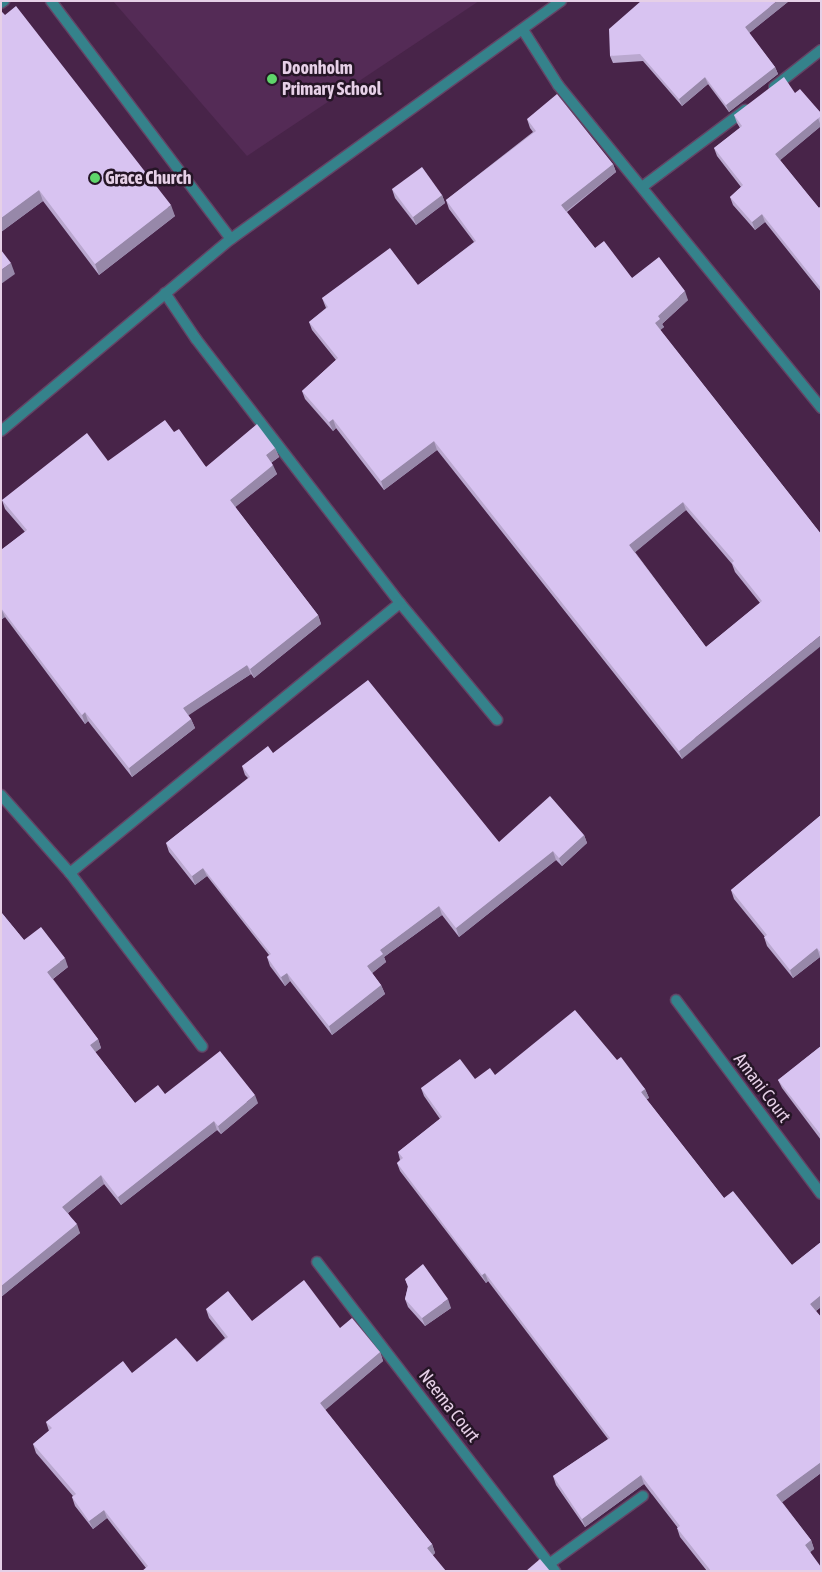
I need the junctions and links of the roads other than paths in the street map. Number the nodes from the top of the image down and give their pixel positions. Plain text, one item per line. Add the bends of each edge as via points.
1 (51, 1) edge
2 (561, 1) edge
3 (523, 30) junction
4 (821, 50) edge
5 (642, 188) junction
6 (231, 239) junction
7 (164, 293) junction
8 (821, 408) edge
9 (1, 431) edge
10 (400, 603) junction
11 (497, 720) dead end
12 (1, 795) edge
13 (70, 873) junction
14 (676, 1000) dead end
15 (202, 1046) dead end
16 (821, 1194) edge
17 (317, 1262) dead end
18 (643, 1496) edge
19 (552, 1567) edge

1 - 6 street
2 - 3 street
3 - 5 street via 558,85
3 - 6 street
4 - 5 street
5 - 8 street
6 - 7 street
7 - 9 street
7 - 10 street
10 - 11 street
10 - 13 street
12 - 13 street
13 - 15 street
14 - 16 street, Amani Court
17 - 19 street, Neema Court
18 - 19 street

